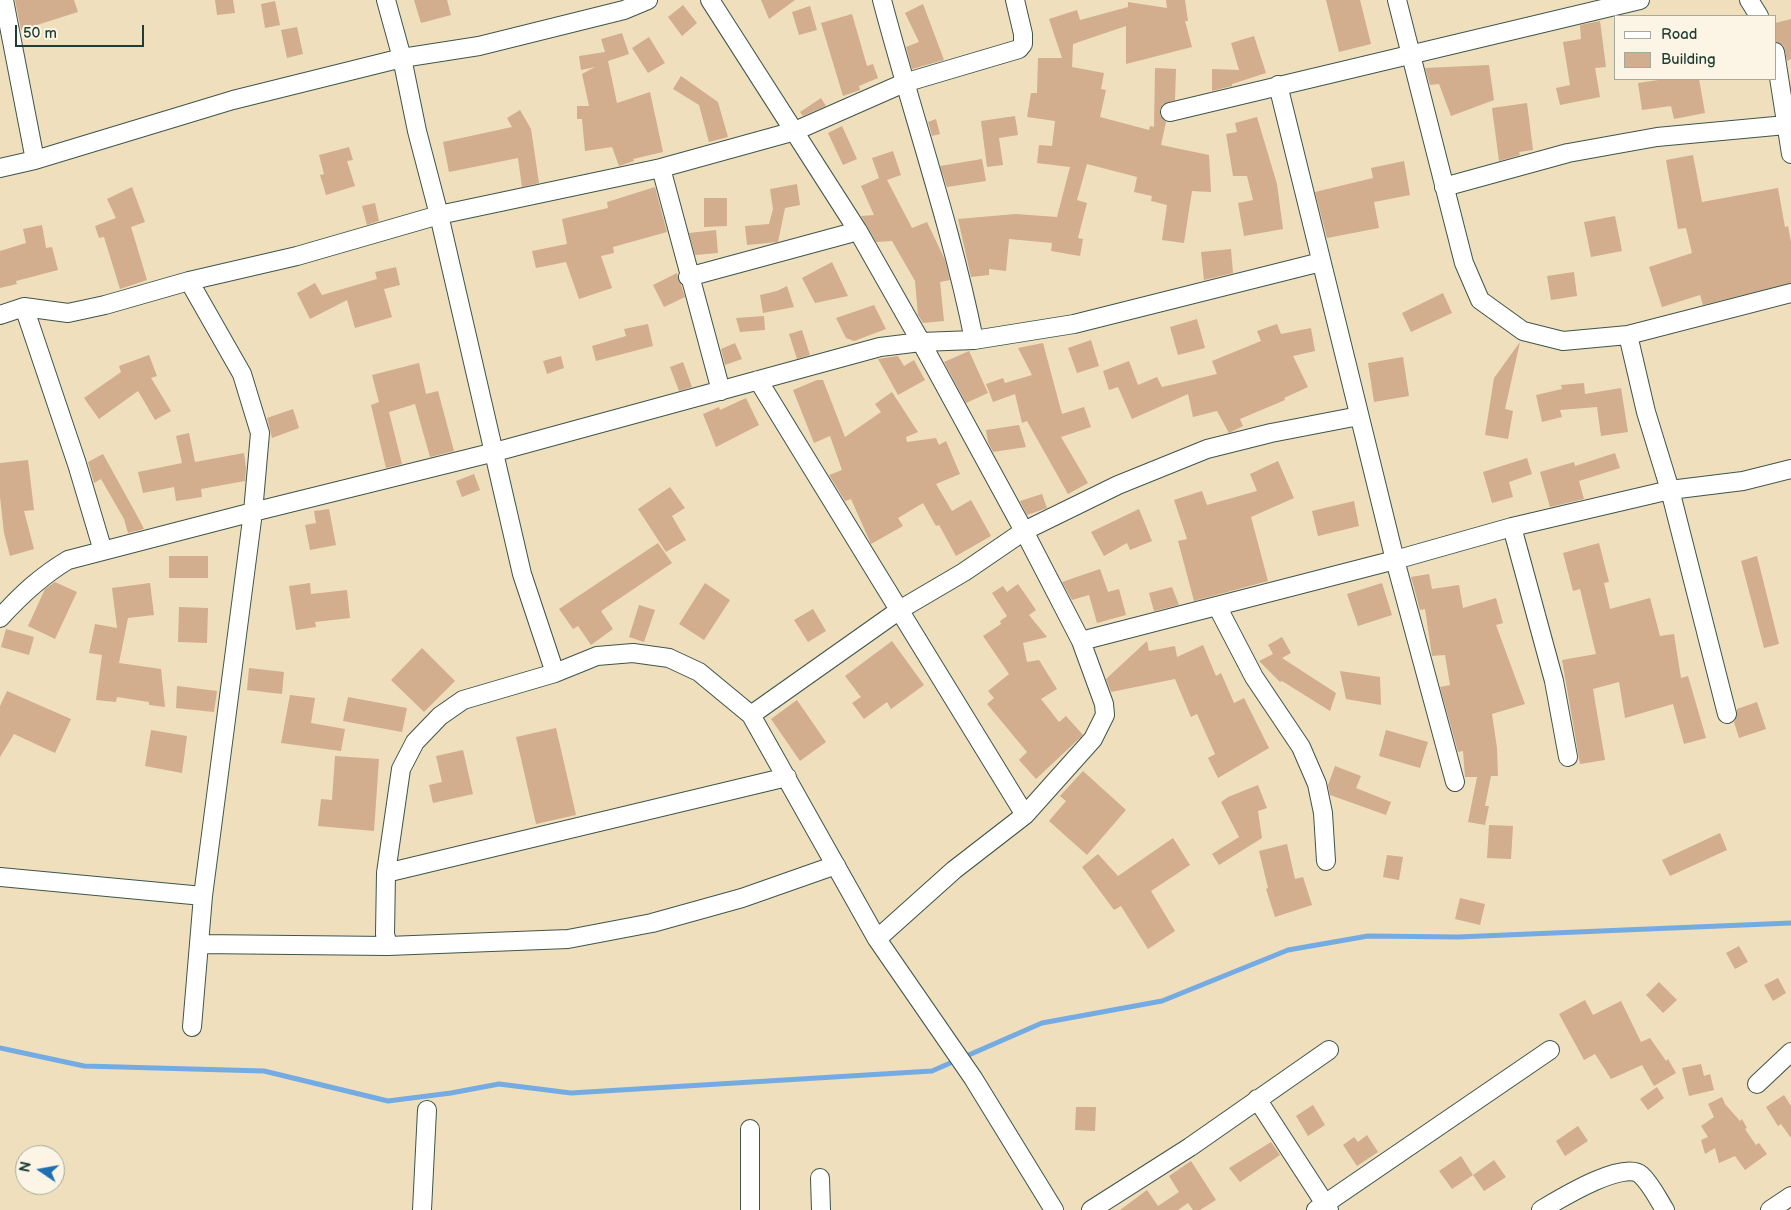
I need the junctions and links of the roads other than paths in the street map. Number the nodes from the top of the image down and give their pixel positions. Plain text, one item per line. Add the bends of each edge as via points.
1 (4, 0) edge
2 (386, 0) edge
3 (648, 0) edge
4 (710, 0) edge
5 (882, 0) edge
6 (1015, 0) edge
7 (1397, 0) edge
8 (1640, 0) edge
9 (1749, 0) edge
10 (1758, 15) edge
11 (1409, 55) junction
12 (402, 58) junction
13 (1776, 59) edge
14 (904, 83) junction
15 (1278, 85) junction
16 (1170, 112) dead end
17 (1786, 125) junction
18 (795, 131) junction
19 (1791, 154) edge
20 (35, 160) junction
21 (0, 168) edge
22 (661, 168) junction
23 (1444, 187) junction
24 (440, 214) junction
25 (858, 231) junction
26 (1321, 262) junction
27 (688, 277) junction
28 (189, 281) junction
29 (1791, 293) edge
30 (24, 307) junction
31 (0, 316) edge
32 (1628, 335) junction
33 (974, 340) junction
34 (921, 342) junction
35 (758, 380) junction
36 (721, 391) junction
37 (1359, 416) junction
38 (495, 452) junction
39 (1791, 469) edge
40 (1670, 490) junction
41 (253, 512) junction
42 (1512, 527) junction
43 (1024, 531) junction
44 (103, 551) junction
45 (1395, 560) junction
46 (1217, 606) junction
47 (901, 609) junction
48 (0, 618) edge
49 (1081, 641) junction
50 (555, 673) junction
51 (1727, 714) dead end
52 (751, 716) junction
53 (1568, 757) dead end
54 (787, 777) junction
55 (1456, 782) dead end
56 (1025, 815) junction
57 (1326, 861) dead end
58 (836, 865) junction
59 (386, 873) junction
60 (0, 877) edge
61 (203, 896) junction
62 (877, 938) junction
63 (199, 944) junction
64 (388, 946) junction
65 (192, 1027) dead end
66 (1329, 1050) dead end
67 (1550, 1050) dead end
68 (1791, 1052) edge
69 (1757, 1084) dead end
70 (1257, 1099) junction
71 (428, 1110) dead end
72 (750, 1128) dead end
73 (820, 1178) dead end
74 (1791, 1196) edge
75 (1324, 1208) edge
76 (422, 1210) edge
77 (750, 1210) edge
78 (821, 1210) edge
79 (1054, 1210) edge
80 (1091, 1210) edge
81 (1541, 1210) edge
82 (1666, 1210) edge
83 (1770, 1210) edge

1 - 20 street
2 - 12 street
3 - 12 street via 624,10 488,43
4 - 18 street
5 - 14 street
6 - 14 street via 1024,34 1019,49
7 - 11 street
8 - 11 street
9 - 10 street
11 - 15 street
11 - 23 street
12 - 20 street via 233,100
12 - 24 street via 417,131
13 - 17 street
14 - 18 street
14 - 33 street via 961,276
15 - 16 street
15 - 26 street
17 - 19 street
17 - 23 street via 1657,137 1568,153
18 - 22 street
18 - 25 street
20 - 21 street
22 - 24 street
22 - 27 street
23 - 32 street via 1464,264 1480,300 1523,331 1539,335 1562,340
24 - 28 street via 297,256
24 - 38 street
25 - 27 street
25 - 34 street
26 - 33 street via 1074,324
26 - 37 street
27 - 36 street
28 - 30 street via 68,313
28 - 41 street via 242,374 260,433
29 - 32 street
30 - 31 street
30 - 44 street via 78,464
32 - 40 street via 1646,412
33 - 34 street
34 - 35 street via 880,347
34 - 43 street
35 - 36 street
35 - 47 street
36 - 38 street
37 - 43 street via 1207,449 1118,485
37 - 45 street
38 - 41 street
38 - 50 street via 522,574
39 - 40 street via 1743,481
40 - 42 street
40 - 51 street
41 - 44 street
41 - 61 street
42 - 45 street
42 - 53 street via 1554,681
43 - 47 street
43 - 49 street
44 - 48 street via 68,560 46,573
45 - 46 street
45 - 55 street
46 - 49 street
46 - 57 street via 1254,677 1305,754 1323,813
47 - 52 street
47 - 56 street
49 - 56 street via 1104,704 1104,720 1093,739
50 - 52 street via 597,656 633,653 669,658 698,672
50 - 59 street via 463,700 440,716 415,742 401,770
52 - 54 street
54 - 58 street
54 - 59 street
56 - 62 street via 954,870
58 - 62 street
58 - 64 street via 742,898 652,923 568,939
59 - 64 street via 385,934
60 - 61 street
61 - 63 street
62 - 79 street via 973,1078
63 - 64 street
63 - 65 street
66 - 70 street
67 - 75 street
68 - 69 street
70 - 75 street
70 - 80 street via 1190,1147
71 - 76 street
72 - 77 street
73 - 78 street
74 - 83 street
81 - 82 street via 1570,1193 1629,1170 1640,1173

